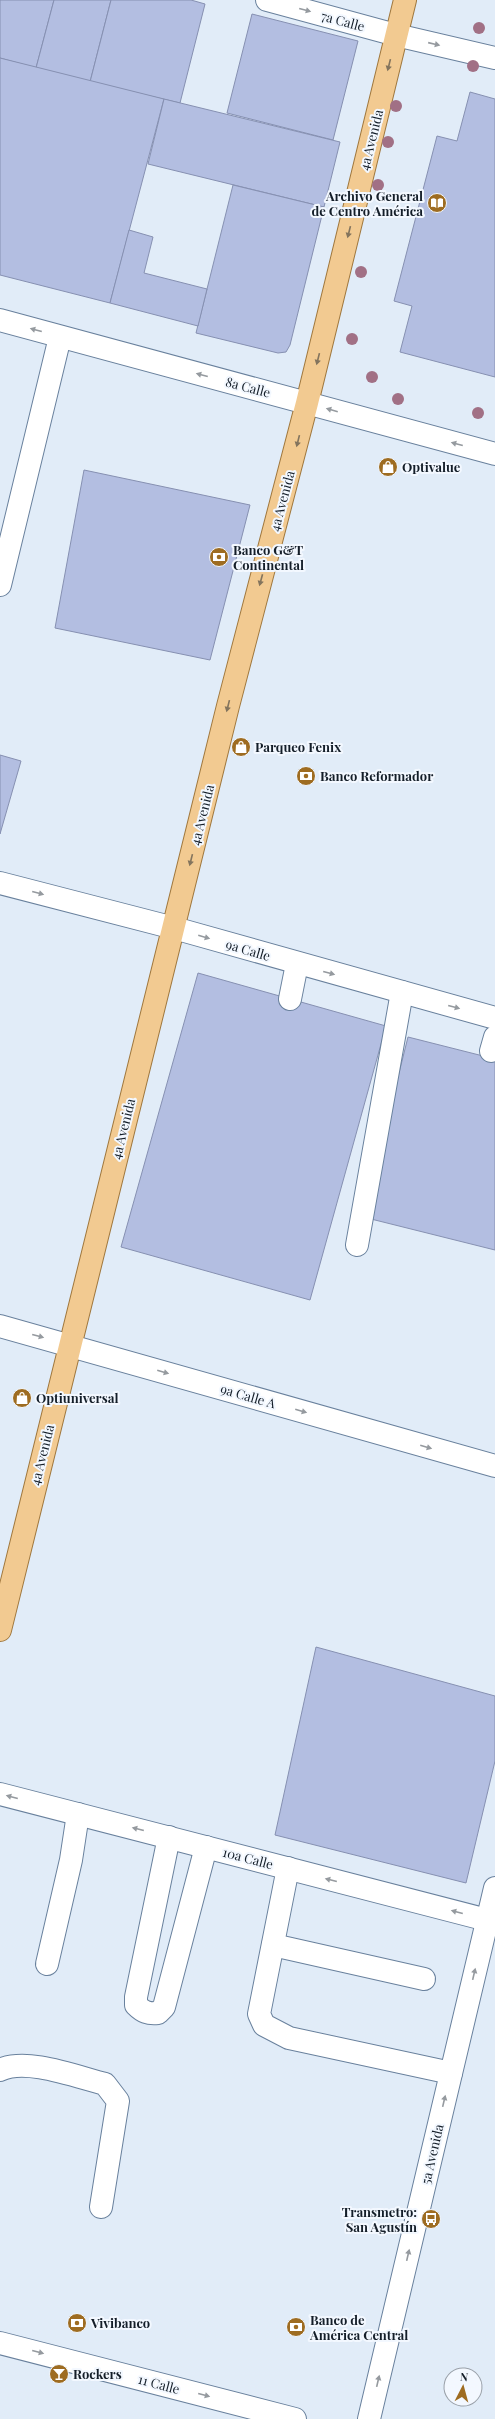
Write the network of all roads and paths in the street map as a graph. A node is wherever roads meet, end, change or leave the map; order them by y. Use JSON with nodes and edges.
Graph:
{"nodes":[{"id":1,"x":267,"y":0,"type":"edge"},
{"id":2,"x":405,"y":0,"type":"edge"},
{"id":3,"x":396,"y":35,"type":"junction"},
{"id":4,"x":495,"y":58,"type":"edge"},
{"id":5,"x":0,"y":320,"type":"edge"},
{"id":6,"x":60,"y":337,"type":"junction"},
{"id":7,"x":307,"y":403,"type":"junction"},
{"id":8,"x":495,"y":454,"type":"edge"},
{"id":9,"x":0,"y":585,"type":"edge"},
{"id":10,"x":0,"y":883,"type":"edge"},
{"id":11,"x":174,"y":928,"type":"junction"},
{"id":12,"x":297,"y":964,"type":"junction"},
{"id":13,"x":402,"y":992,"type":"junction"},
{"id":14,"x":290,"y":999,"type":"dead end"},
{"id":15,"x":495,"y":1018,"type":"edge"},
{"id":16,"x":357,"y":1246,"type":"dead end"},
{"id":17,"x":0,"y":1326,"type":"edge"},
{"id":18,"x":69,"y":1345,"type":"junction"},
{"id":19,"x":495,"y":1466,"type":"edge"},
{"id":20,"x":0,"y":1630,"type":"edge"},
{"id":21,"x":0,"y":1794,"type":"edge"},
{"id":22,"x":78,"y":1814,"type":"junction"},
{"id":23,"x":169,"y":1837,"type":"junction"},
{"id":24,"x":206,"y":1847,"type":"junction"},
{"id":25,"x":288,"y":1868,"type":"junction"},
{"id":26,"x":495,"y":1888,"type":"edge"},
{"id":27,"x":491,"y":1921,"type":"edge"},
{"id":28,"x":273,"y":1945,"type":"junction"},
{"id":29,"x":47,"y":1964,"type":"dead end"},
{"id":30,"x":424,"y":1980,"type":"dead end"},
{"id":31,"x":0,"y":2070,"type":"edge"},
{"id":32,"x":451,"y":2073,"type":"junction"},
{"id":33,"x":101,"y":2207,"type":"dead end"},
{"id":34,"x":0,"y":2343,"type":"edge"},
{"id":35,"x":295,"y":2419,"type":"edge"},
{"id":36,"x":369,"y":2419,"type":"edge"}],
"edges":[{"from":1,"to":3,"type":"street","name":"7a Calle","one_way":true},
{"from":2,"to":3,"type":"main road","name":"4a Avenida"},
{"from":3,"to":4,"type":"street","name":"7a Calle","one_way":true},
{"from":3,"to":7,"type":"main road","name":"4a Avenida","one_way":true},
{"from":6,"to":5,"type":"street","name":"8a Calle","one_way":true},
{"from":7,"to":6,"type":"street","name":"8a Calle","one_way":true},
{"from":6,"to":9,"type":"street"},
{"from":8,"to":7,"type":"street","name":"8a Calle","one_way":true},
{"from":7,"to":11,"type":"main road","name":"4a Avenida","one_way":true},
{"from":10,"to":11,"type":"street","name":"9a Calle","one_way":true},
{"from":11,"to":12,"type":"street","name":"9a Calle","one_way":true},
{"from":11,"to":18,"type":"main road","name":"4a Avenida"},
{"from":12,"to":13,"type":"street","name":"9a Calle","one_way":true},
{"from":12,"to":14,"type":"street"},
{"from":13,"to":15,"type":"street","name":"9a Calle","one_way":true},
{"from":13,"to":16,"type":"street"},
{"from":17,"to":18,"type":"street","name":"9a Calle A","one_way":true},
{"from":18,"to":19,"type":"street","name":"9a Calle A","one_way":true},
{"from":18,"to":20,"type":"main road","name":"4a Avenida"},
{"from":22,"to":21,"type":"street","name":"10a Calle","one_way":true},
{"from":23,"to":22,"type":"street","name":"10a Calle","one_way":true},
{"from":22,"to":29,"type":"street"},
{"from":23,"to":24,"type":"street","name":"10a Calle"},
{"from":23,"to":24,"type":"street"},
{"from":24,"to":25,"type":"street","name":"10a Calle"},
{"from":27,"to":25,"type":"street","name":"10a Calle","one_way":true},
{"from":25,"to":28,"type":"street"},
{"from":26,"to":27,"type":"street","name":"5a Avenida"},
{"from":32,"to":27,"type":"street","name":"5a Avenida","one_way":true},
{"from":28,"to":30,"type":"street"},
{"from":28,"to":32,"type":"street"},
{"from":31,"to":33,"type":"street"},
{"from":36,"to":32,"type":"street","name":"5a Avenida","one_way":true},
{"from":34,"to":35,"type":"street","name":"11 Calle","one_way":true}]}
